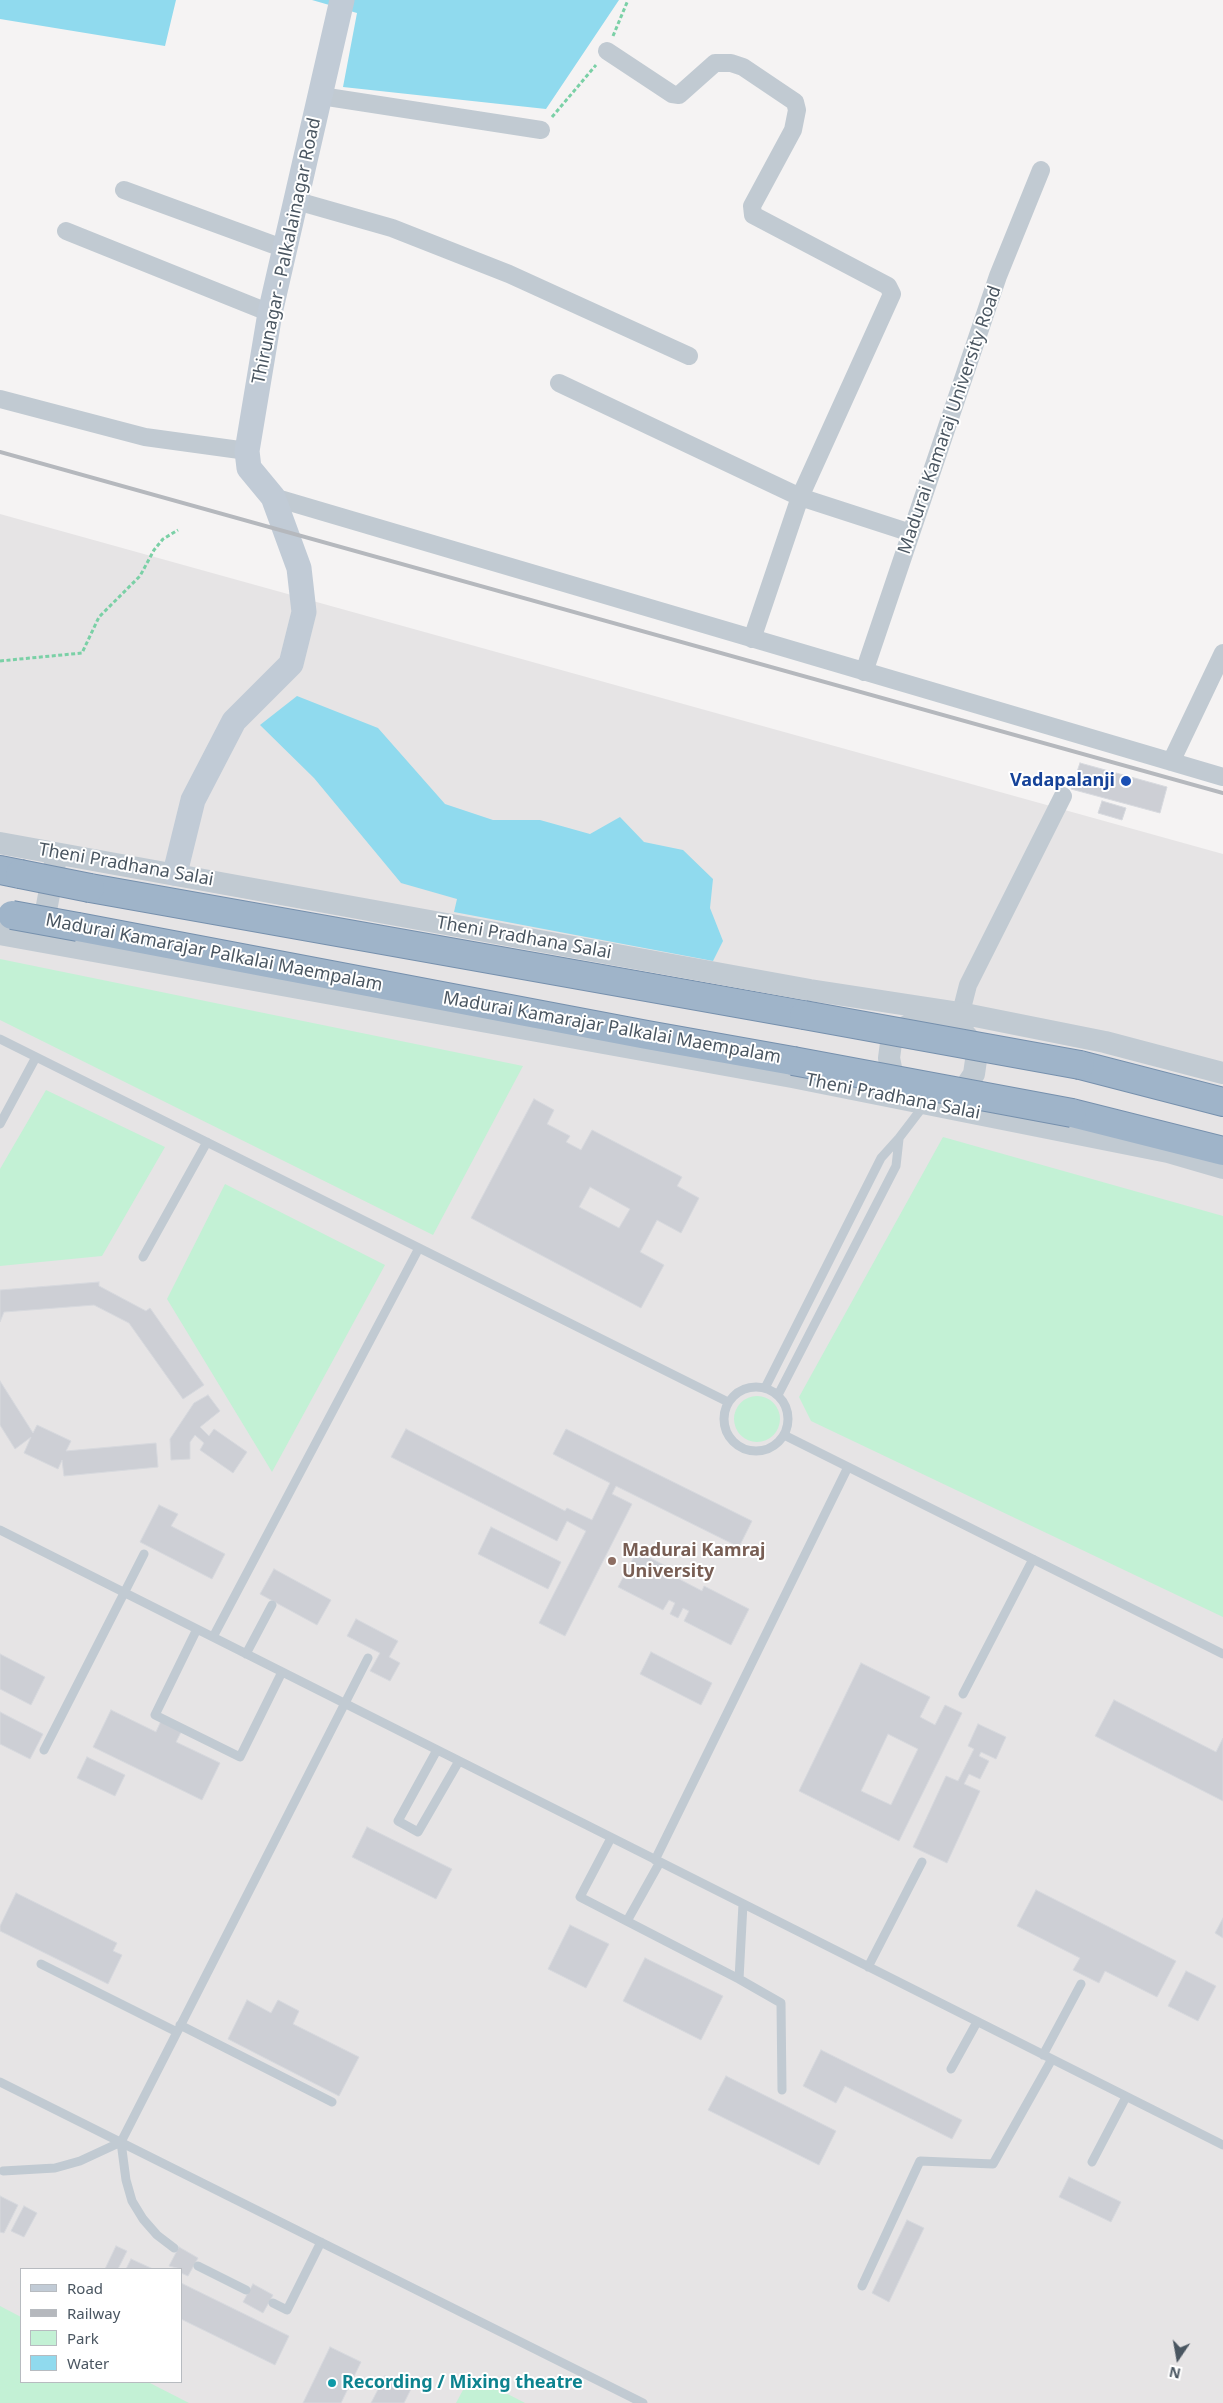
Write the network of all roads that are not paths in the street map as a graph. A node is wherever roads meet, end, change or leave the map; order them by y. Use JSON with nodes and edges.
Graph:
{"nodes":[{"id":1,"x":341,"y":9,"type":"edge"},
{"id":2,"x":607,"y":51,"type":"road end"},
{"id":3,"x":321,"y":96,"type":"junction"},
{"id":4,"x":541,"y":130,"type":"road end"},
{"id":5,"x":1041,"y":170,"type":"dead end"},
{"id":6,"x":124,"y":190,"type":"dead end"},
{"id":7,"x":297,"y":201,"type":"junction"},
{"id":8,"x":66,"y":231,"type":"dead end"},
{"id":9,"x":285,"y":249,"type":"junction"},
{"id":10,"x":270,"y":313,"type":"junction"},
{"id":11,"x":689,"y":356,"type":"dead end"},
{"id":12,"x":559,"y":383,"type":"dead end"},
{"id":13,"x":0,"y":399,"type":"edge"},
{"id":14,"x":247,"y":451,"type":"junction"},
{"id":15,"x":273,"y":497,"type":"junction"},
{"id":16,"x":800,"y":497,"type":"junction"},
{"id":17,"x":911,"y":534,"type":"junction"},
{"id":18,"x":752,"y":639,"type":"junction"},
{"id":19,"x":1223,"y":653,"type":"edge"},
{"id":20,"x":864,"y":672,"type":"junction"},
{"id":21,"x":1171,"y":762,"type":"junction"},
{"id":22,"x":1223,"y":777,"type":"edge"},
{"id":23,"x":1063,"y":796,"type":"dead end"},
{"id":24,"x":0,"y":842,"type":"edge"},
{"id":25,"x":57,"y":852,"type":"junction"},
{"id":26,"x":10,"y":872,"type":"edge"},
{"id":27,"x":175,"y":873,"type":"junction"},
{"id":28,"x":4,"y":920,"type":"edge"},
{"id":29,"x":40,"y":941,"type":"junction"},
{"id":30,"x":889,"y":1002,"type":"junction"},
{"id":31,"x":915,"y":1022,"type":"junction"},
{"id":32,"x":960,"y":1025,"type":"junction"},
{"id":33,"x":0,"y":1039,"type":"edge"},
{"id":34,"x":36,"y":1057,"type":"junction"},
{"id":35,"x":1223,"y":1073,"type":"edge"},
{"id":36,"x":905,"y":1084,"type":"junction"},
{"id":37,"x":950,"y":1092,"type":"junction"},
{"id":38,"x":876,"y":1094,"type":"junction"},
{"id":39,"x":925,"y":1097,"type":"junction"},
{"id":40,"x":1223,"y":1102,"type":"edge"},
{"id":41,"x":978,"y":1114,"type":"junction"},
{"id":42,"x":0,"y":1124,"type":"edge"},
{"id":43,"x":899,"y":1138,"type":"junction"},
{"id":44,"x":207,"y":1142,"type":"junction"},
{"id":45,"x":1223,"y":1151,"type":"edge"},
{"id":46,"x":1223,"y":1168,"type":"edge"},
{"id":47,"x":419,"y":1248,"type":"junction"},
{"id":48,"x":143,"y":1257,"type":"dead end"},
{"id":49,"x":765,"y":1388,"type":"junction"},
{"id":50,"x":778,"y":1396,"type":"junction"},
{"id":51,"x":728,"y":1402,"type":"junction"},
{"id":52,"x":784,"y":1435,"type":"junction"},
{"id":53,"x":848,"y":1467,"type":"junction"},
{"id":54,"x":0,"y":1531,"type":"edge"},
{"id":55,"x":144,"y":1554,"type":"dead end"},
{"id":56,"x":1032,"y":1559,"type":"junction"},
{"id":57,"x":124,"y":1593,"type":"junction"},
{"id":58,"x":272,"y":1604,"type":"dead end"},
{"id":59,"x":197,"y":1629,"type":"junction"},
{"id":60,"x":213,"y":1637,"type":"junction"},
{"id":61,"x":246,"y":1654,"type":"junction"},
{"id":62,"x":1223,"y":1654,"type":"edge"},
{"id":63,"x":368,"y":1658,"type":"dead end"},
{"id":64,"x":282,"y":1672,"type":"junction"},
{"id":65,"x":963,"y":1694,"type":"dead end"},
{"id":66,"x":345,"y":1704,"type":"junction"},
{"id":67,"x":44,"y":1750,"type":"dead end"},
{"id":68,"x":438,"y":1750,"type":"junction"},
{"id":69,"x":459,"y":1761,"type":"junction"},
{"id":70,"x":611,"y":1838,"type":"junction"},
{"id":71,"x":657,"y":1861,"type":"junction"},
{"id":72,"x":922,"y":1862,"type":"dead end"},
{"id":73,"x":743,"y":1904,"type":"junction"},
{"id":74,"x":628,"y":1921,"type":"junction"},
{"id":75,"x":41,"y":1964,"type":"dead end"},
{"id":76,"x":868,"y":1967,"type":"junction"},
{"id":77,"x":739,"y":1979,"type":"junction"},
{"id":78,"x":1081,"y":1984,"type":"dead end"},
{"id":79,"x":977,"y":2022,"type":"junction"},
{"id":80,"x":179,"y":2029,"type":"junction"},
{"id":81,"x":1048,"y":2057,"type":"junction"},
{"id":82,"x":951,"y":2069,"type":"dead end"},
{"id":83,"x":0,"y":2082,"type":"edge"},
{"id":84,"x":782,"y":2090,"type":"dead end"},
{"id":85,"x":1126,"y":2097,"type":"junction"},
{"id":86,"x":332,"y":2102,"type":"dead end"},
{"id":87,"x":121,"y":2142,"type":"junction"},
{"id":88,"x":1223,"y":2145,"type":"edge"},
{"id":89,"x":1092,"y":2162,"type":"dead end"},
{"id":90,"x":3,"y":2171,"type":"dead end"},
{"id":91,"x":321,"y":2242,"type":"junction"},
{"id":92,"x":174,"y":2248,"type":"dead end"},
{"id":93,"x":198,"y":2266,"type":"dead end"},
{"id":94,"x":862,"y":2286,"type":"dead end"},
{"id":95,"x":246,"y":2290,"type":"dead end"},
{"id":96,"x":273,"y":2303,"type":"dead end"},
{"id":97,"x":644,"y":2403,"type":"edge"}],
"edges":[{"from":1,"to":3,"type":"main road","name":"Thirunagar - Palkalainagar Road"},
{"from":2,"to":16,"type":"street"},
{"from":3,"to":4,"type":"street"},
{"from":3,"to":7,"type":"main road","name":"Thirunagar - Palkalainagar Road"},
{"from":5,"to":17,"type":"street","name":"Madurai Kamaraj University Road"},
{"from":6,"to":9,"type":"street"},
{"from":7,"to":9,"type":"main road","name":"Thirunagar - Palkalainagar Road"},
{"from":7,"to":11,"type":"street"},
{"from":8,"to":10,"type":"street"},
{"from":9,"to":10,"type":"main road","name":"Thirunagar - Palkalainagar Road"},
{"from":10,"to":14,"type":"main road","name":"Thirunagar - Palkalainagar Road"},
{"from":12,"to":16,"type":"street"},
{"from":13,"to":14,"type":"street"},
{"from":14,"to":15,"type":"main road","name":"Thirunagar - Palkalainagar Road"},
{"from":15,"to":18,"type":"street"},
{"from":15,"to":27,"type":"main road","name":"Thirunagar - Palkalainagar Road"},
{"from":16,"to":17,"type":"street"},
{"from":16,"to":18,"type":"street"},
{"from":17,"to":20,"type":"street","name":"Madurai Kamaraj University Road"},
{"from":18,"to":20,"type":"street"},
{"from":19,"to":21,"type":"street"},
{"from":20,"to":21,"type":"street"},
{"from":21,"to":22,"type":"street"},
{"from":23,"to":32,"type":"street"},
{"from":24,"to":25,"type":"street","name":"Theni Pradhana Salai"},
{"from":25,"to":27,"type":"street","name":"Theni Pradhana Salai"},
{"from":25,"to":29,"type":"street"},
{"from":26,"to":40,"type":"highway","bridge":true},
{"from":27,"to":30,"type":"street","name":"Theni Pradhana Salai"},
{"from":28,"to":29,"type":"street","name":"Theni Pradhana Salai"},
{"from":28,"to":45,"type":"highway","name":"Madurai Kamarajar Palkalai Maempalam","bridge":true},
{"from":29,"to":38,"type":"street","name":"Theni Pradhana Salai"},
{"from":30,"to":31,"type":"street"},
{"from":30,"to":32,"type":"street","name":"Theni Pradhana Salai"},
{"from":31,"to":32,"type":"street"},
{"from":31,"to":36,"type":"street"},
{"from":32,"to":35,"type":"street","name":"Theni Pradhana Salai"},
{"from":32,"to":37,"type":"street"},
{"from":33,"to":34,"type":"lane"},
{"from":34,"to":42,"type":"lane"},
{"from":34,"to":44,"type":"lane"},
{"from":36,"to":38,"type":"street"},
{"from":36,"to":39,"type":"street"},
{"from":37,"to":39,"type":"street"},
{"from":37,"to":41,"type":"street"},
{"from":38,"to":39,"type":"street","name":"Theni Pradhana Salai"},
{"from":39,"to":41,"type":"street","name":"Theni Pradhana Salai"},
{"from":39,"to":43,"type":"lane"},
{"from":41,"to":46,"type":"street","name":"Theni Pradhana Salai"},
{"from":43,"to":49,"type":"lane"},
{"from":43,"to":50,"type":"lane"},
{"from":44,"to":47,"type":"lane"},
{"from":44,"to":48,"type":"lane"},
{"from":47,"to":51,"type":"lane"},
{"from":47,"to":60,"type":"lane"},
{"from":49,"to":50,"type":"lane"},
{"from":49,"to":51,"type":"lane"},
{"from":50,"to":52,"type":"lane"},
{"from":51,"to":52,"type":"lane"},
{"from":52,"to":53,"type":"lane"},
{"from":53,"to":56,"type":"lane"},
{"from":53,"to":71,"type":"lane"},
{"from":54,"to":57,"type":"lane"},
{"from":55,"to":57,"type":"lane"},
{"from":56,"to":62,"type":"lane"},
{"from":56,"to":65,"type":"lane"},
{"from":57,"to":59,"type":"lane"},
{"from":57,"to":67,"type":"lane"},
{"from":58,"to":61,"type":"lane"},
{"from":59,"to":60,"type":"lane"},
{"from":59,"to":64,"type":"lane"},
{"from":60,"to":61,"type":"lane"},
{"from":61,"to":64,"type":"lane"},
{"from":63,"to":66,"type":"lane"},
{"from":64,"to":66,"type":"lane"},
{"from":66,"to":68,"type":"lane"},
{"from":66,"to":80,"type":"lane"},
{"from":68,"to":69,"type":"lane"},
{"from":68,"to":69,"type":"lane"},
{"from":69,"to":70,"type":"lane"},
{"from":70,"to":71,"type":"lane"},
{"from":70,"to":74,"type":"lane"},
{"from":71,"to":73,"type":"lane"},
{"from":71,"to":74,"type":"lane"},
{"from":72,"to":76,"type":"lane"},
{"from":73,"to":76,"type":"lane"},
{"from":73,"to":77,"type":"lane"},
{"from":74,"to":77,"type":"lane"},
{"from":75,"to":80,"type":"lane"},
{"from":76,"to":79,"type":"lane"},
{"from":77,"to":84,"type":"lane"},
{"from":78,"to":81,"type":"lane"},
{"from":79,"to":81,"type":"lane"},
{"from":79,"to":82,"type":"lane"},
{"from":80,"to":86,"type":"lane"},
{"from":80,"to":87,"type":"lane"},
{"from":81,"to":85,"type":"lane"},
{"from":81,"to":94,"type":"lane"},
{"from":83,"to":87,"type":"lane"},
{"from":85,"to":88,"type":"lane"},
{"from":85,"to":89,"type":"lane"},
{"from":87,"to":90,"type":"lane"},
{"from":87,"to":91,"type":"lane"},
{"from":87,"to":92,"type":"lane"},
{"from":91,"to":96,"type":"lane"},
{"from":91,"to":97,"type":"lane"},
{"from":93,"to":95,"type":"lane"}]}
